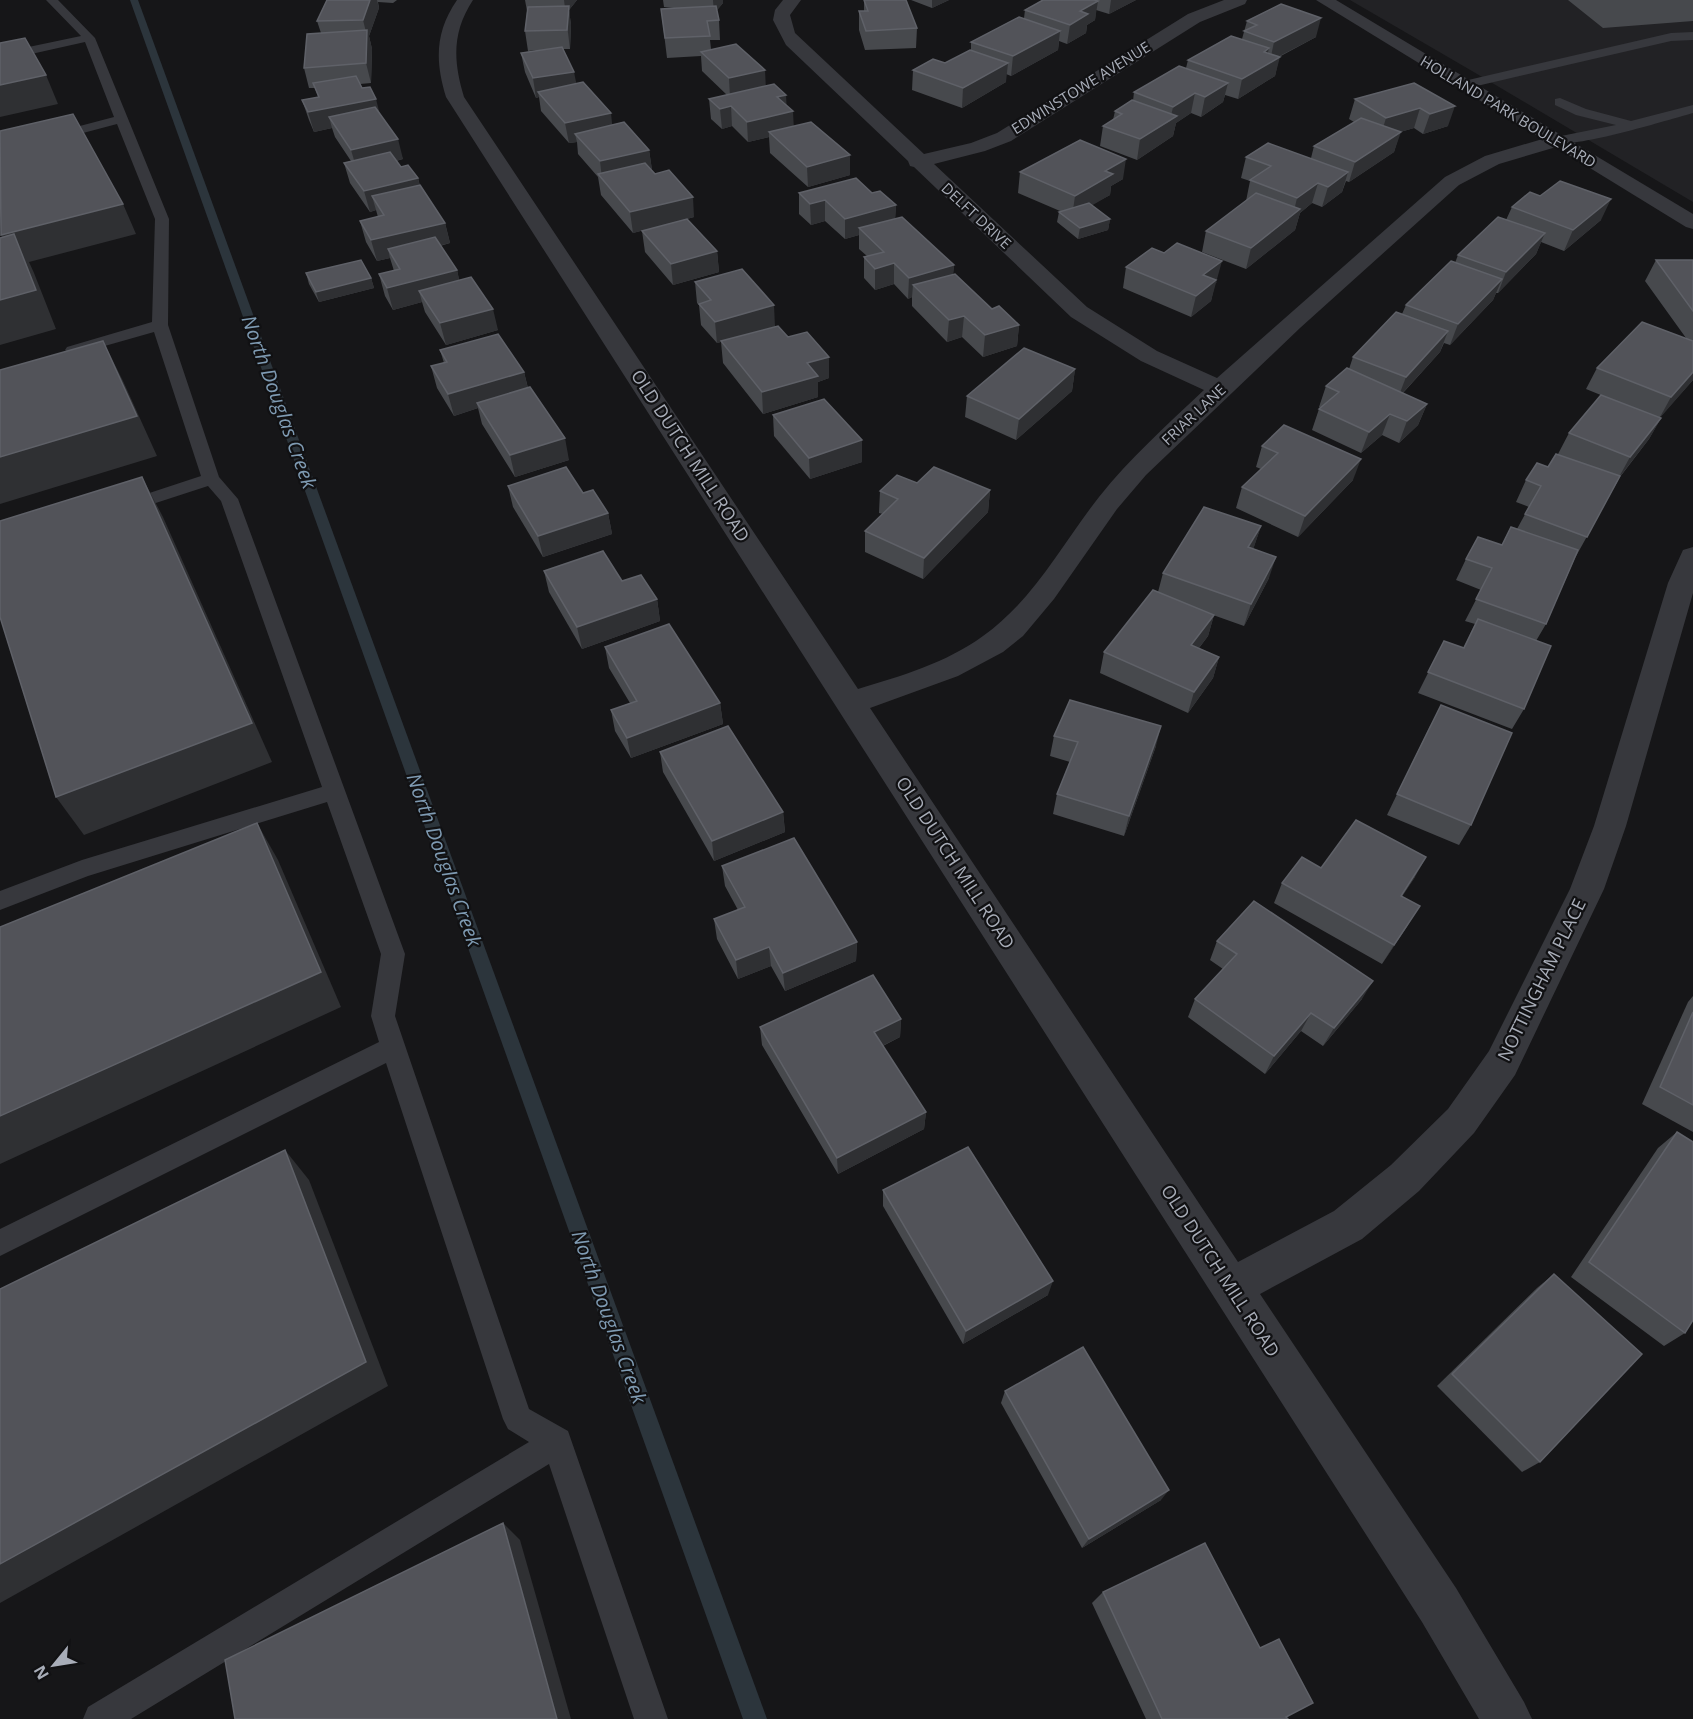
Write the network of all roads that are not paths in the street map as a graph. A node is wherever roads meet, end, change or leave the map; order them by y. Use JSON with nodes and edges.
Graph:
{"nodes":[{"id":1,"x":52,"y":0,"type":"edge"},
{"id":2,"x":465,"y":0,"type":"edge"},
{"id":3,"x":793,"y":0,"type":"edge"},
{"id":4,"x":1239,"y":0,"type":"edge"},
{"id":5,"x":1324,"y":0,"type":"edge"},
{"id":6,"x":1693,"y":36,"type":"edge"},
{"id":7,"x":90,"y":38,"type":"junction"},
{"id":8,"x":0,"y":57,"type":"edge"},
{"id":9,"x":1464,"y":85,"type":"junction"},
{"id":10,"x":1560,"y":102,"type":"dead end"},
{"id":11,"x":1693,"y":109,"type":"edge"},
{"id":12,"x":122,"y":119,"type":"junction"},
{"id":13,"x":1632,"y":125,"type":"junction"},
{"id":14,"x":1556,"y":141,"type":"junction"},
{"id":15,"x":0,"y":151,"type":"edge"},
{"id":16,"x":917,"y":162,"type":"junction"},
{"id":17,"x":1693,"y":223,"type":"edge"},
{"id":18,"x":160,"y":324,"type":"junction"},
{"id":19,"x":57,"y":354,"type":"edge"},
{"id":20,"x":1221,"y":389,"type":"junction"},
{"id":21,"x":211,"y":479,"type":"junction"},
{"id":22,"x":100,"y":516,"type":"edge"},
{"id":23,"x":1693,"y":556,"type":"edge"},
{"id":24,"x":851,"y":704,"type":"junction"},
{"id":25,"x":334,"y":792,"type":"junction"},
{"id":26,"x":0,"y":901,"type":"edge"},
{"id":27,"x":394,"y":1047,"type":"junction"},
{"id":28,"x":0,"y":1243,"type":"edge"},
{"id":29,"x":1230,"y":1288,"type":"junction"},
{"id":30,"x":557,"y":1442,"type":"junction"},
{"id":31,"x":100,"y":1719,"type":"edge"},
{"id":32,"x":651,"y":1719,"type":"edge"},
{"id":33,"x":1507,"y":1719,"type":"edge"}],
"edges":[{"from":1,"to":7,"type":"lane"},
{"from":2,"to":24,"type":"street","name":"OLD DUTCH MILL ROAD"},
{"from":3,"to":16,"type":"street","name":"DELFT DRIVE"},
{"from":4,"to":16,"type":"street","name":"EDWINSTOWE AVENUE"},
{"from":5,"to":9,"type":"street","name":"HOLLAND PARK BOULEVARD"},
{"from":6,"to":9,"type":"lane"},
{"from":7,"to":8,"type":"lane"},
{"from":7,"to":12,"type":"lane"},
{"from":9,"to":14,"type":"street","name":"HOLLAND PARK BOULEVARD"},
{"from":10,"to":13,"type":"lane"},
{"from":11,"to":13,"type":"lane"},
{"from":12,"to":15,"type":"lane"},
{"from":12,"to":18,"type":"lane"},
{"from":13,"to":14,"type":"lane"},
{"from":14,"to":17,"type":"street","name":"HOLLAND PARK BOULEVARD"},
{"from":14,"to":20,"type":"street","name":"FRIAR LANE"},
{"from":16,"to":20,"type":"street","name":"DELFT DRIVE"},
{"from":18,"to":19,"type":"lane"},
{"from":18,"to":21,"type":"lane"},
{"from":20,"to":24,"type":"street","name":"FRIAR LANE"},
{"from":21,"to":22,"type":"lane"},
{"from":21,"to":25,"type":"lane"},
{"from":23,"to":29,"type":"street","name":"NOTTINGHAM PLACE"},
{"from":24,"to":29,"type":"street","name":"OLD DUTCH MILL ROAD"},
{"from":25,"to":26,"type":"lane"},
{"from":25,"to":27,"type":"lane"},
{"from":27,"to":28,"type":"lane"},
{"from":27,"to":30,"type":"lane"},
{"from":29,"to":33,"type":"street","name":"OLD DUTCH MILL ROAD"},
{"from":30,"to":31,"type":"lane"},
{"from":30,"to":32,"type":"lane"}]}
